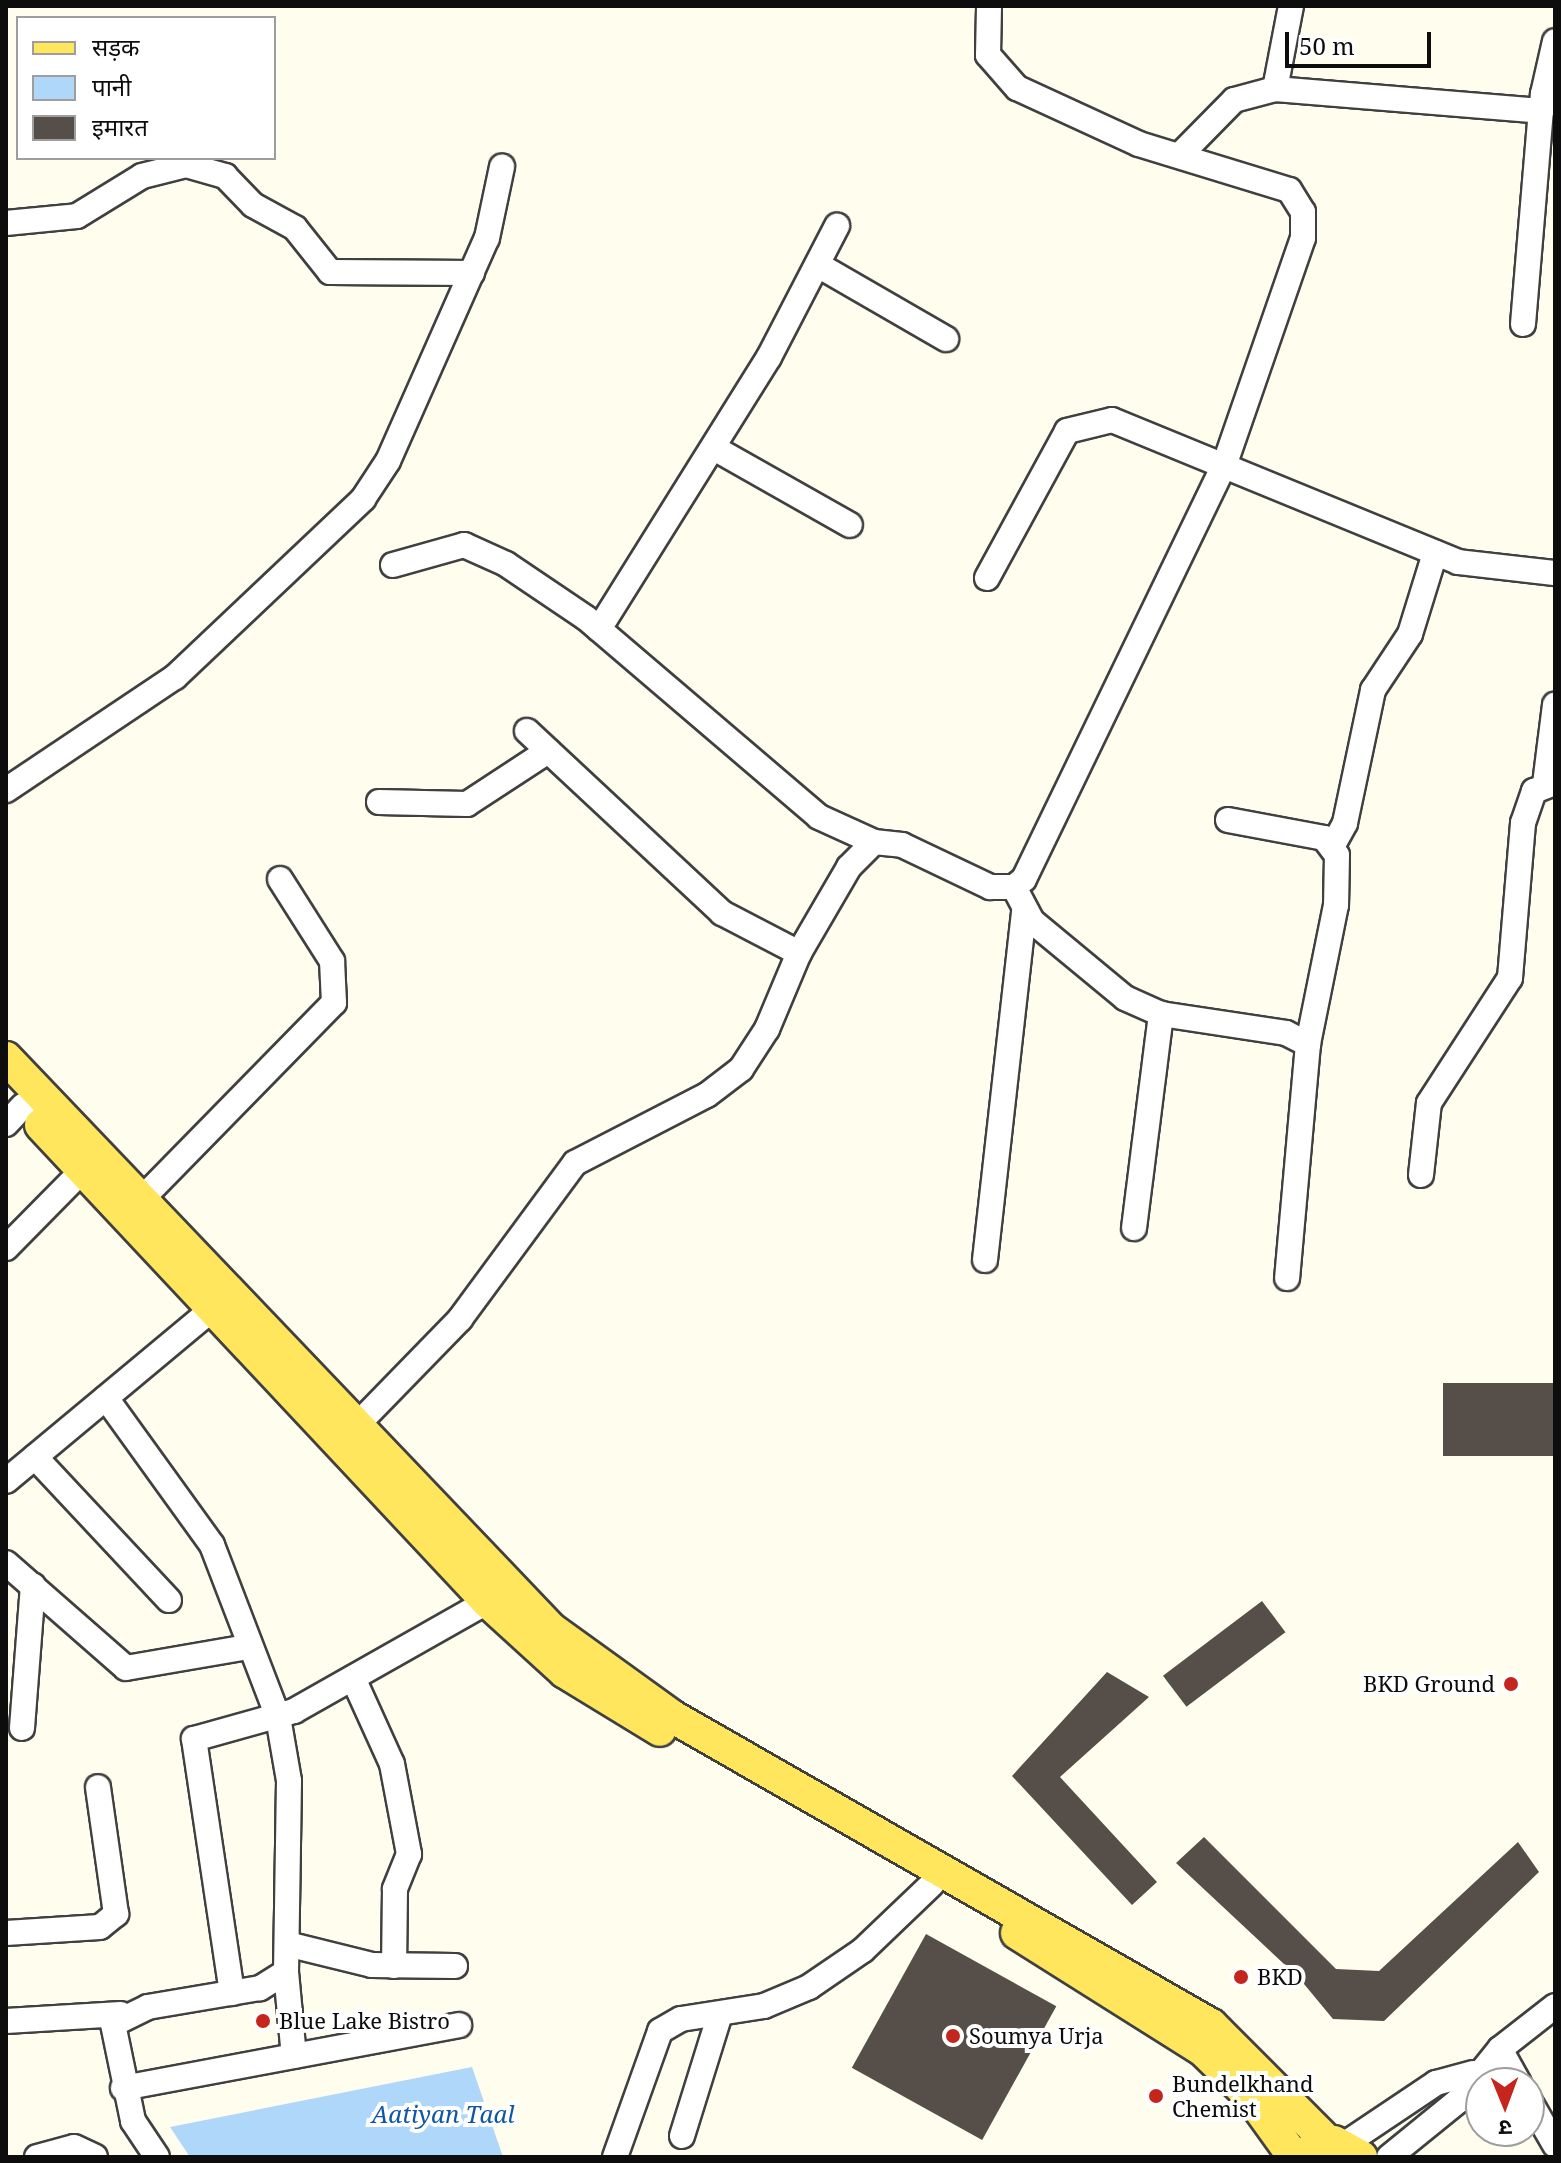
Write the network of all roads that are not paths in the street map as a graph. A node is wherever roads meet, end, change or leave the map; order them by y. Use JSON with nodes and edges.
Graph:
{"nodes":[{"id":1,"x":989,"y":6,"type":"edge"},
{"id":2,"x":1291,"y":6,"type":"edge"},
{"id":3,"x":1555,"y":41,"type":"edge"},
{"id":4,"x":1275,"y":89,"type":"junction"},
{"id":5,"x":1546,"y":100,"type":"edge"},
{"id":6,"x":1180,"y":155,"type":"junction"},
{"id":7,"x":502,"y":167,"type":"dead end"},
{"id":8,"x":6,"y":223,"type":"edge"},
{"id":9,"x":837,"y":226,"type":"dead end"},
{"id":10,"x":818,"y":265,"type":"junction"},
{"id":11,"x":472,"y":273,"type":"junction"},
{"id":12,"x":1523,"y":324,"type":"dead end"},
{"id":13,"x":946,"y":339,"type":"dead end"},
{"id":14,"x":714,"y":448,"type":"junction"},
{"id":15,"x":1224,"y":466,"type":"junction"},
{"id":16,"x":850,"y":525,"type":"dead end"},
{"id":17,"x":1435,"y":553,"type":"junction"},
{"id":18,"x":393,"y":565,"type":"dead end"},
{"id":19,"x":1555,"y":573,"type":"edge"},
{"id":20,"x":987,"y":578,"type":"dead end"},
{"id":21,"x":599,"y":629,"type":"junction"},
{"id":22,"x":1555,"y":705,"type":"edge"},
{"id":23,"x":527,"y":731,"type":"dead end"},
{"id":24,"x":548,"y":751,"type":"junction"},
{"id":25,"x":1550,"y":784,"type":"edge"},
{"id":26,"x":6,"y":790,"type":"edge"},
{"id":27,"x":379,"y":802,"type":"dead end"},
{"id":28,"x":1228,"y":820,"type":"dead end"},
{"id":29,"x":874,"y":842,"type":"junction"},
{"id":30,"x":1333,"y":845,"type":"junction"},
{"id":31,"x":280,"y":879,"type":"dead end"},
{"id":32,"x":1014,"y":887,"type":"junction"},
{"id":33,"x":1024,"y":910,"type":"junction"},
{"id":34,"x":799,"y":953,"type":"junction"},
{"id":35,"x":1161,"y":1014,"type":"junction"},
{"id":36,"x":1308,"y":1044,"type":"junction"},
{"id":37,"x":6,"y":1058,"type":"edge"},
{"id":38,"x":12,"y":1106,"type":"edge"},
{"id":39,"x":83,"y":1170,"type":"junction"},
{"id":40,"x":1421,"y":1175,"type":"dead end"},
{"id":41,"x":134,"y":1206,"type":"junction"},
{"id":42,"x":1134,"y":1228,"type":"dead end"},
{"id":43,"x":6,"y":1248,"type":"edge"},
{"id":44,"x":985,"y":1260,"type":"dead end"},
{"id":45,"x":1287,"y":1278,"type":"dead end"},
{"id":46,"x":215,"y":1307,"type":"junction"},
{"id":47,"x":106,"y":1398,"type":"junction"},
{"id":48,"x":357,"y":1425,"type":"junction"},
{"id":49,"x":35,"y":1457,"type":"junction"},
{"id":50,"x":6,"y":1481,"type":"edge"},
{"id":51,"x":6,"y":1563,"type":"edge"},
{"id":52,"x":33,"y":1585,"type":"junction"},
{"id":53,"x":498,"y":1596,"type":"junction"},
{"id":54,"x":169,"y":1600,"type":"dead end"},
{"id":55,"x":248,"y":1647,"type":"junction"},
{"id":56,"x":353,"y":1678,"type":"junction"},
{"id":57,"x":278,"y":1717,"type":"junction"},
{"id":58,"x":22,"y":1728,"type":"dead end"},
{"id":59,"x":98,"y":1787,"type":"dead end"},
{"id":60,"x":932,"y":1884,"type":"junction"},
{"id":61,"x":6,"y":1933,"type":"edge"},
{"id":62,"x":291,"y":1945,"type":"junction"},
{"id":63,"x":394,"y":1966,"type":"junction"},
{"id":64,"x":455,"y":1966,"type":"dead end"},
{"id":65,"x":286,"y":1972,"type":"junction"},
{"id":66,"x":232,"y":1993,"type":"junction"},
{"id":67,"x":1555,"y":2006,"type":"edge"},
{"id":68,"x":121,"y":2014,"type":"junction"},
{"id":69,"x":720,"y":2014,"type":"junction"},
{"id":70,"x":6,"y":2021,"type":"edge"},
{"id":71,"x":459,"y":2025,"type":"dead end"},
{"id":72,"x":1500,"y":2049,"type":"junction"},
{"id":73,"x":294,"y":2056,"type":"junction"},
{"id":74,"x":1480,"y":2067,"type":"edge"},
{"id":75,"x":1510,"y":2067,"type":"edge"},
{"id":76,"x":1465,"y":2075,"type":"edge"},
{"id":77,"x":123,"y":2088,"type":"junction"},
{"id":78,"x":1465,"y":2089,"type":"edge"},
{"id":79,"x":682,"y":2136,"type":"dead end"},
{"id":80,"x":1335,"y":2150,"type":"edge"},
{"id":81,"x":37,"y":2157,"type":"edge"},
{"id":82,"x":95,"y":2157,"type":"edge"},
{"id":83,"x":157,"y":2157,"type":"edge"},
{"id":84,"x":615,"y":2157,"type":"edge"},
{"id":85,"x":1294,"y":2157,"type":"edge"},
{"id":86,"x":1389,"y":2157,"type":"edge"}],
"edges":[{"from":1,"to":6,"type":"street"},
{"from":2,"to":4,"type":"street"},
{"from":3,"to":5,"type":"street"},
{"from":4,"to":5,"type":"street"},
{"from":4,"to":6,"type":"street"},
{"from":5,"to":12,"type":"street"},
{"from":6,"to":15,"type":"street"},
{"from":7,"to":11,"type":"street"},
{"from":8,"to":11,"type":"street"},
{"from":9,"to":10,"type":"street"},
{"from":10,"to":13,"type":"street"},
{"from":10,"to":14,"type":"street"},
{"from":11,"to":26,"type":"street"},
{"from":14,"to":16,"type":"street"},
{"from":14,"to":21,"type":"street"},
{"from":15,"to":17,"type":"street"},
{"from":15,"to":20,"type":"street"},
{"from":15,"to":32,"type":"street"},
{"from":17,"to":19,"type":"street"},
{"from":17,"to":30,"type":"street"},
{"from":18,"to":21,"type":"street"},
{"from":21,"to":29,"type":"street"},
{"from":22,"to":25,"type":"street"},
{"from":23,"to":24,"type":"street"},
{"from":24,"to":27,"type":"street"},
{"from":24,"to":34,"type":"street"},
{"from":25,"to":40,"type":"street"},
{"from":28,"to":30,"type":"street"},
{"from":29,"to":32,"type":"street"},
{"from":29,"to":34,"type":"street"},
{"from":30,"to":36,"type":"street"},
{"from":31,"to":41,"type":"street"},
{"from":32,"to":33,"type":"street"},
{"from":33,"to":35,"type":"street"},
{"from":33,"to":44,"type":"street"},
{"from":34,"to":48,"type":"street"},
{"from":35,"to":36,"type":"street"},
{"from":35,"to":42,"type":"street"},
{"from":36,"to":45,"type":"street"},
{"from":37,"to":41,"type":"main road"},
{"from":38,"to":39,"type":"main road"},
{"from":39,"to":41,"type":"main road"},
{"from":39,"to":43,"type":"street"},
{"from":41,"to":46,"type":"main road"},
{"from":41,"to":48,"type":"main road"},
{"from":46,"to":47,"type":"street"},
{"from":46,"to":53,"type":"main road"},
{"from":47,"to":49,"type":"street"},
{"from":47,"to":55,"type":"street"},
{"from":48,"to":53,"type":"main road"},
{"from":49,"to":50,"type":"street"},
{"from":49,"to":54,"type":"street"},
{"from":51,"to":52,"type":"street"},
{"from":52,"to":55,"type":"street"},
{"from":52,"to":58,"type":"street"},
{"from":53,"to":56,"type":"street"},
{"from":53,"to":60,"type":"main road"},
{"from":53,"to":80,"type":"main road"},
{"from":55,"to":57,"type":"street"},
{"from":56,"to":57,"type":"street"},
{"from":56,"to":63,"type":"street"},
{"from":57,"to":62,"type":"street"},
{"from":57,"to":66,"type":"street"},
{"from":59,"to":61,"type":"street"},
{"from":60,"to":69,"type":"street"},
{"from":60,"to":85,"type":"main road"},
{"from":62,"to":63,"type":"street"},
{"from":62,"to":65,"type":"street"},
{"from":63,"to":64,"type":"street"},
{"from":65,"to":66,"type":"street"},
{"from":65,"to":73,"type":"street"},
{"from":66,"to":68,"type":"street"},
{"from":67,"to":72,"type":"street"},
{"from":68,"to":70,"type":"street"},
{"from":68,"to":77,"type":"street"},
{"from":69,"to":79,"type":"street"},
{"from":69,"to":84,"type":"street"},
{"from":71,"to":73,"type":"street"},
{"from":72,"to":74,"type":"street"},
{"from":72,"to":75,"type":"street"},
{"from":73,"to":77,"type":"street"},
{"from":76,"to":80,"type":"street"},
{"from":77,"to":83,"type":"street"},
{"from":78,"to":86,"type":"street"},
{"from":81,"to":82,"type":"street"}]}
